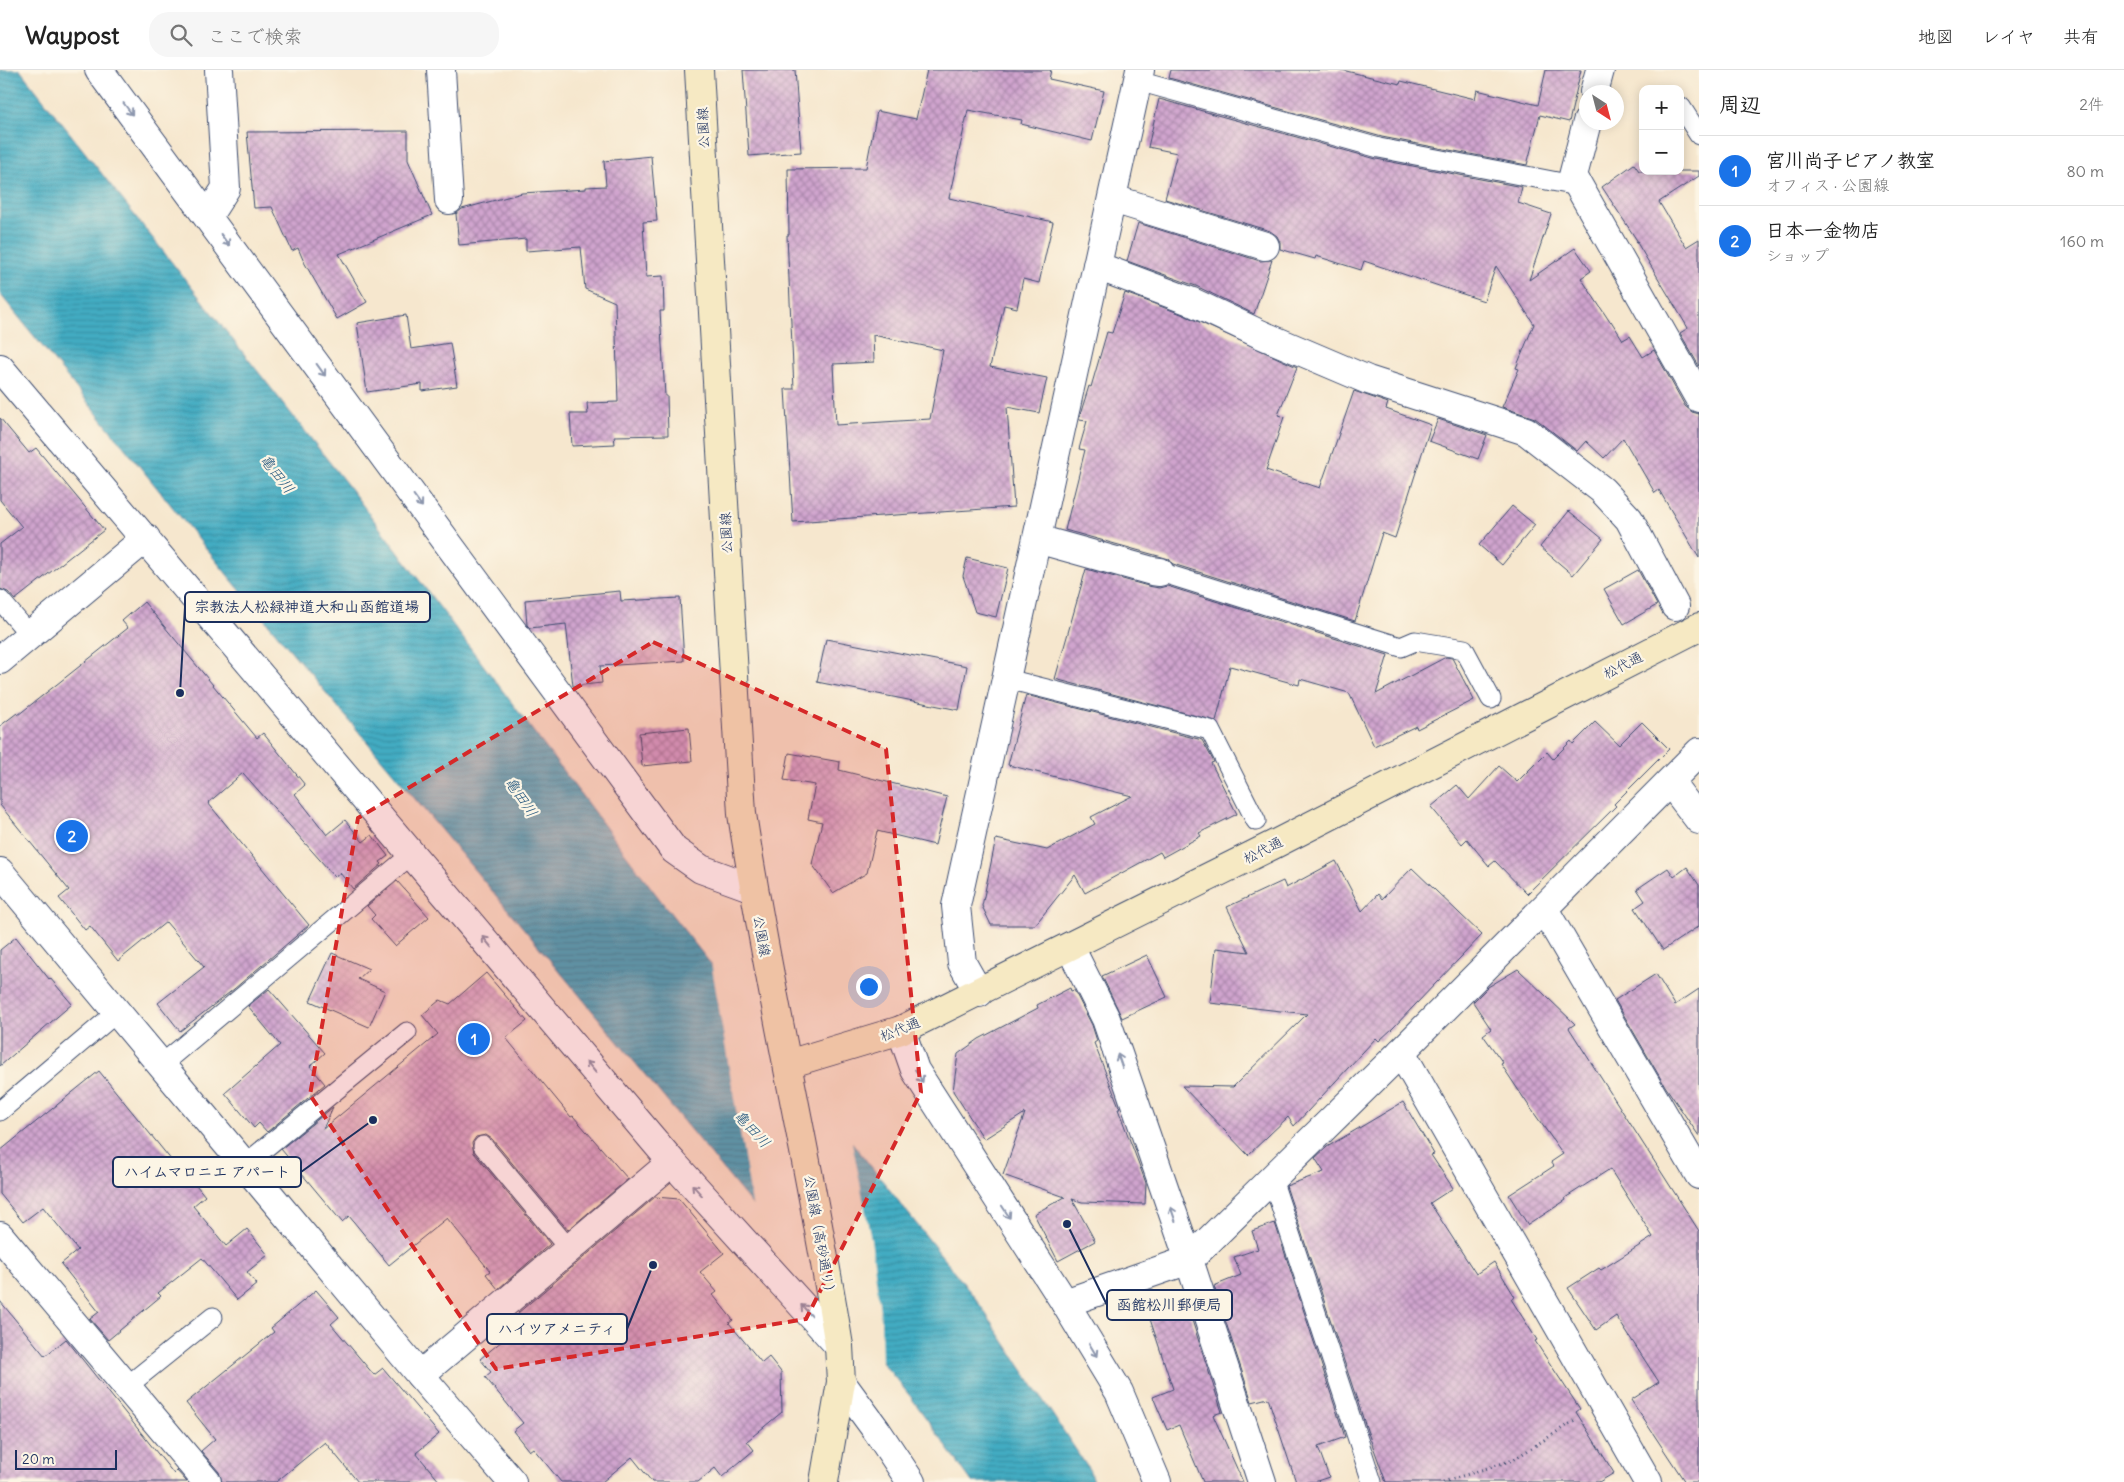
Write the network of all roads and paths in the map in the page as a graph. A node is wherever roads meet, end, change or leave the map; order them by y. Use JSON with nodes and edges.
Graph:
{"nodes":[{"id":1,"x":99,"y":70,"type":"edge"},
{"id":2,"x":220,"y":70,"type":"edge"},
{"id":3,"x":441,"y":70,"type":"edge"},
{"id":4,"x":699,"y":70,"type":"edge"},
{"id":5,"x":1600,"y":70,"type":"edge"},
{"id":6,"x":1139,"y":76,"type":"edge"},
{"id":7,"x":1596,"y":85,"type":"edge"},
{"id":8,"x":1684,"y":111,"type":"edge"},
{"id":9,"x":1585,"y":130,"type":"edge"},
{"id":10,"x":1699,"y":136,"type":"edge"},
{"id":11,"x":1578,"y":186,"type":"junction"},
{"id":12,"x":1113,"y":199,"type":"junction"},
{"id":13,"x":448,"y":200,"type":"dead end"},
{"id":14,"x":208,"y":216,"type":"junction"},
{"id":15,"x":1265,"y":246,"type":"dead end"},
{"id":16,"x":1098,"y":266,"type":"junction"},
{"id":17,"x":0,"y":368,"type":"edge"},
{"id":18,"x":1699,"y":398,"type":"edge"},
{"id":19,"x":146,"y":538,"type":"junction"},
{"id":20,"x":1037,"y":539,"type":"junction"},
{"id":21,"x":1160,"y":572,"type":"joint"},
{"id":22,"x":0,"y":600,"type":"edge"},
{"id":23,"x":1675,"y":606,"type":"dead end"},
{"id":24,"x":1699,"y":626,"type":"edge"},
{"id":25,"x":30,"y":635,"type":"junction"},
{"id":26,"x":0,"y":660,"type":"edge"},
{"id":27,"x":1007,"y":679,"type":"junction"},
{"id":28,"x":1491,"y":699,"type":"dead end"},
{"id":29,"x":1699,"y":752,"type":"edge"},
{"id":30,"x":1670,"y":782,"type":"junction"},
{"id":31,"x":1699,"y":820,"type":"edge"},
{"id":32,"x":1256,"y":821,"type":"dead end"},
{"id":33,"x":412,"y":854,"type":"junction"},
{"id":34,"x":0,"y":872,"type":"edge"},
{"id":35,"x":753,"y":888,"type":"junction"},
{"id":36,"x":1544,"y":909,"type":"junction"},
{"id":37,"x":1070,"y":947,"type":"junction"},
{"id":38,"x":773,"y":993,"type":"joint"},
{"id":39,"x":979,"y":993,"type":"junction"},
{"id":40,"x":117,"y":1012,"type":"junction"},
{"id":41,"x":901,"y":1030,"type":"junction"},
{"id":42,"x":406,"y":1032,"type":"dead end"},
{"id":43,"x":1401,"y":1052,"type":"junction"},
{"id":44,"x":788,"y":1064,"type":"junction"},
{"id":45,"x":162,"y":1065,"type":"junction"},
{"id":46,"x":0,"y":1111,"type":"edge"},
{"id":47,"x":483,"y":1146,"type":"dead end"},
{"id":48,"x":672,"y":1162,"type":"junction"},
{"id":49,"x":243,"y":1166,"type":"junction"},
{"id":50,"x":1699,"y":1175,"type":"edge"},
{"id":51,"x":1272,"y":1179,"type":"junction"},
{"id":52,"x":0,"y":1236,"type":"edge"},
{"id":53,"x":569,"y":1249,"type":"junction"},
{"id":54,"x":1189,"y":1260,"type":"junction"},
{"id":55,"x":1064,"y":1303,"type":"junction"},
{"id":56,"x":213,"y":1317,"type":"dead end"},
{"id":57,"x":839,"y":1346,"type":"junction"},
{"id":58,"x":420,"y":1375,"type":"junction"},
{"id":59,"x":841,"y":1382,"type":"junction"},
{"id":60,"x":126,"y":1386,"type":"junction"},
{"id":61,"x":1602,"y":1402,"type":"junction"},
{"id":62,"x":207,"y":1482,"type":"edge"},
{"id":63,"x":512,"y":1482,"type":"edge"},
{"id":64,"x":824,"y":1482,"type":"edge"},
{"id":65,"x":911,"y":1482,"type":"edge"},
{"id":66,"x":1157,"y":1482,"type":"edge"},
{"id":67,"x":1262,"y":1482,"type":"edge"},
{"id":68,"x":1372,"y":1482,"type":"edge"},
{"id":69,"x":1443,"y":1482,"type":"edge"},
{"id":70,"x":1648,"y":1482,"type":"edge"}],
"edges":[{"from":1,"to":14,"type":"street","one_way":true},
{"from":2,"to":14,"type":"street"},
{"from":3,"to":13,"type":"street"},
{"from":4,"to":35,"type":"street","name":"公園線"},
{"from":5,"to":7,"type":"street"},
{"from":6,"to":11,"type":"lane"},
{"from":6,"to":12,"type":"street"},
{"from":8,"to":10,"type":"lane"},
{"from":9,"to":11,"type":"street"},
{"from":11,"to":18,"type":"street"},
{"from":12,"to":15,"type":"street"},
{"from":12,"to":16,"type":"street"},
{"from":14,"to":35,"type":"street","one_way":true},
{"from":16,"to":20,"type":"street"},
{"from":16,"to":23,"type":"street"},
{"from":17,"to":19,"type":"street"},
{"from":19,"to":25,"type":"street"},
{"from":19,"to":33,"type":"street"},
{"from":20,"to":21,"type":"street"},
{"from":20,"to":27,"type":"street"},
{"from":21,"to":28,"type":"lane"},
{"from":22,"to":25,"type":"lane"},
{"from":24,"to":37,"type":"street","name":"松代通"},
{"from":25,"to":26,"type":"street"},
{"from":27,"to":32,"type":"lane"},
{"from":27,"to":39,"type":"street"},
{"from":29,"to":30,"type":"street"},
{"from":30,"to":31,"type":"street"},
{"from":30,"to":36,"type":"street"},
{"from":33,"to":45,"type":"lane"},
{"from":48,"to":33,"type":"street","one_way":true},
{"from":34,"to":40,"type":"street"},
{"from":35,"to":38,"type":"street","name":"公園線"},
{"from":36,"to":43,"type":"street"},
{"from":36,"to":50,"type":"street"},
{"from":37,"to":39,"type":"street","name":"松代通"},
{"from":54,"to":37,"type":"street","one_way":true},
{"from":38,"to":44,"type":"street","name":"公園線（高砂通り）"},
{"from":39,"to":41,"type":"street","name":"松代通"},
{"from":40,"to":45,"type":"street"},
{"from":40,"to":46,"type":"lane"},
{"from":41,"to":44,"type":"street","name":"松代通"},
{"from":41,"to":55,"type":"street","one_way":true},
{"from":42,"to":49,"type":"lane"},
{"from":43,"to":51,"type":"street"},
{"from":43,"to":61,"type":"street"},
{"from":44,"to":57,"type":"street","name":"公園線（高砂通り）"},
{"from":45,"to":49,"type":"street"},
{"from":47,"to":53,"type":"lane"},
{"from":48,"to":53,"type":"street"},
{"from":57,"to":48,"type":"street","one_way":true},
{"from":49,"to":58,"type":"street"},
{"from":51,"to":54,"type":"street"},
{"from":51,"to":68,"type":"lane"},
{"from":52,"to":60,"type":"street"},
{"from":53,"to":58,"type":"street"},
{"from":54,"to":55,"type":"street"},
{"from":54,"to":67,"type":"street"},
{"from":55,"to":66,"type":"street","one_way":true},
{"from":56,"to":60,"type":"lane"},
{"from":57,"to":59,"type":"street","name":"公園線（高砂通り）"},
{"from":58,"to":63,"type":"street"},
{"from":59,"to":64,"type":"street","name":"公園線（高砂通り）"},
{"from":59,"to":65,"type":"street"},
{"from":60,"to":62,"type":"street"},
{"from":61,"to":69,"type":"path"},
{"from":61,"to":70,"type":"street"}]}
